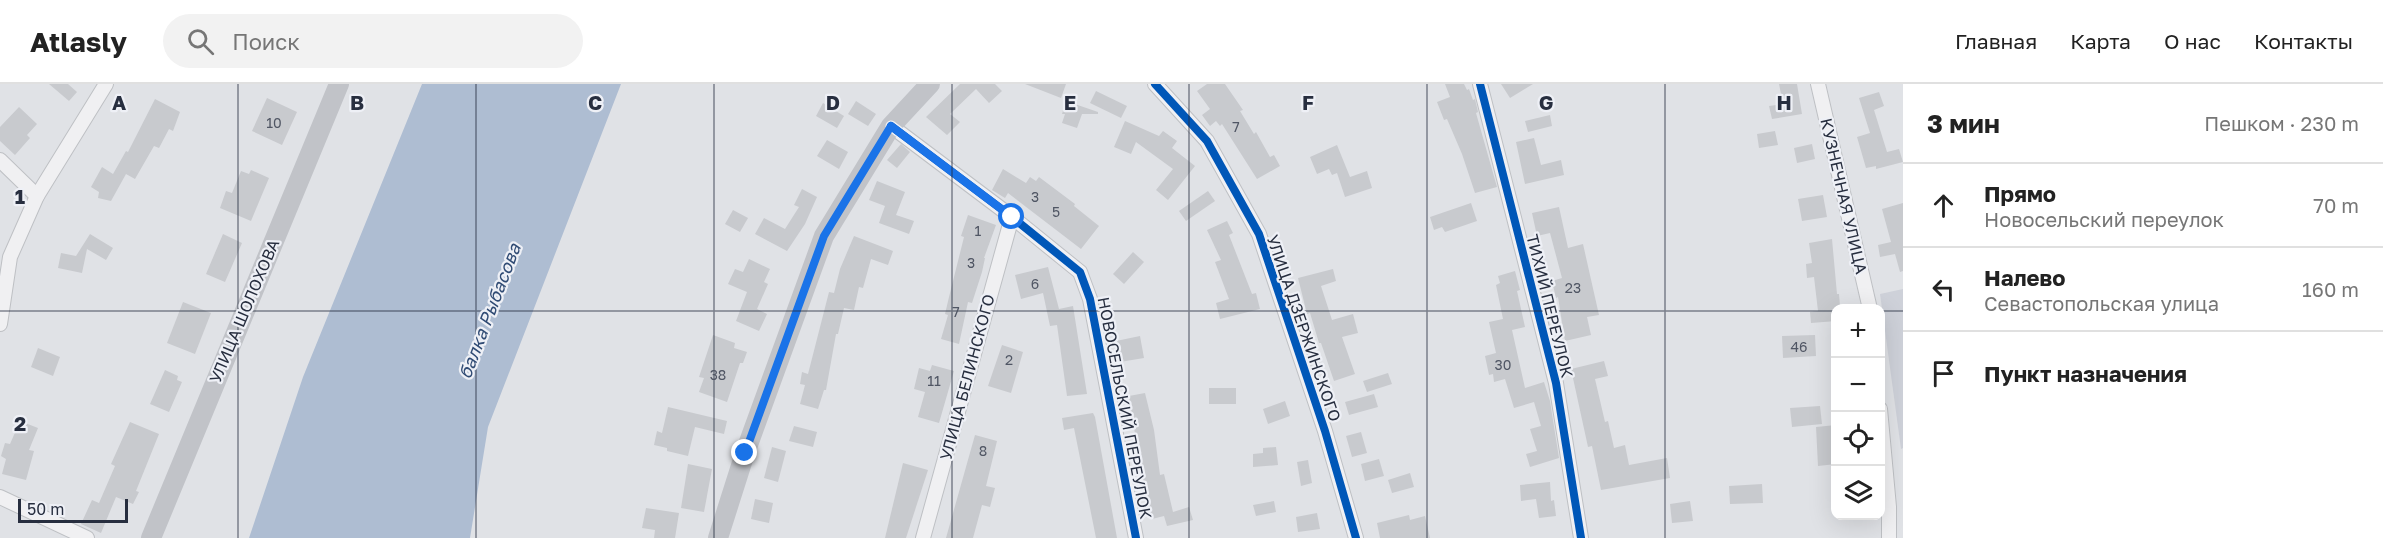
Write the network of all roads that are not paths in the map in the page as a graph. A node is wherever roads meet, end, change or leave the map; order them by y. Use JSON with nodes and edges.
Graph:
{"nodes":[{"id":1,"x":106,"y":84,"type":"edge"},
{"id":2,"x":339,"y":84,"type":"edge"},
{"id":3,"x":930,"y":84,"type":"edge"},
{"id":4,"x":1155,"y":84,"type":"edge"},
{"id":5,"x":1479,"y":84,"type":"edge"},
{"id":6,"x":1818,"y":84,"type":"edge"},
{"id":7,"x":891,"y":126,"type":"junction"},
{"id":8,"x":0,"y":160,"type":"edge"},
{"id":9,"x":37,"y":196,"type":"junction"},
{"id":10,"x":1012,"y":217,"type":"junction"},
{"id":11,"x":5,"y":259,"type":"edge"},
{"id":12,"x":1869,"y":304,"type":"edge"},
{"id":13,"x":0,"y":324,"type":"edge"},
{"id":14,"x":1881,"y":412,"type":"edge"},
{"id":15,"x":0,"y":497,"type":"edge"},
{"id":16,"x":87,"y":538,"type":"edge"},
{"id":17,"x":151,"y":538,"type":"edge"},
{"id":18,"x":718,"y":538,"type":"edge"},
{"id":19,"x":923,"y":538,"type":"edge"},
{"id":20,"x":1136,"y":538,"type":"edge"},
{"id":21,"x":1356,"y":538,"type":"edge"},
{"id":22,"x":1581,"y":538,"type":"edge"},
{"id":23,"x":1889,"y":538,"type":"edge"}],
"edges":[{"from":1,"to":9,"type":"street"},
{"from":2,"to":17,"type":"main road","name":"УЛИЦА ШОЛОХОВА"},
{"from":3,"to":7,"type":"main road"},
{"from":4,"to":21,"type":"street","name":"УЛИЦА ДЗЕРЖИНСКОГО"},
{"from":5,"to":22,"type":"street","name":"ТИХИЙ ПЕРЕУЛОК"},
{"from":6,"to":12,"type":"street","name":"КУЗНЕЧНАЯ УЛИЦА"},
{"from":7,"to":10,"type":"street","name":"НОВОСЕЛЬСКИЙ ПЕРЕУЛОК"},
{"from":7,"to":18,"type":"main road"},
{"from":8,"to":9,"type":"street"},
{"from":9,"to":11,"type":"street"},
{"from":10,"to":19,"type":"street","name":"УЛИЦА БЕЛИНСКОГО"},
{"from":10,"to":20,"type":"street","name":"НОВОСЕЛЬСКИЙ ПЕРЕУЛОК"},
{"from":11,"to":13,"type":"street"},
{"from":14,"to":23,"type":"street"},
{"from":15,"to":16,"type":"street"}]}
